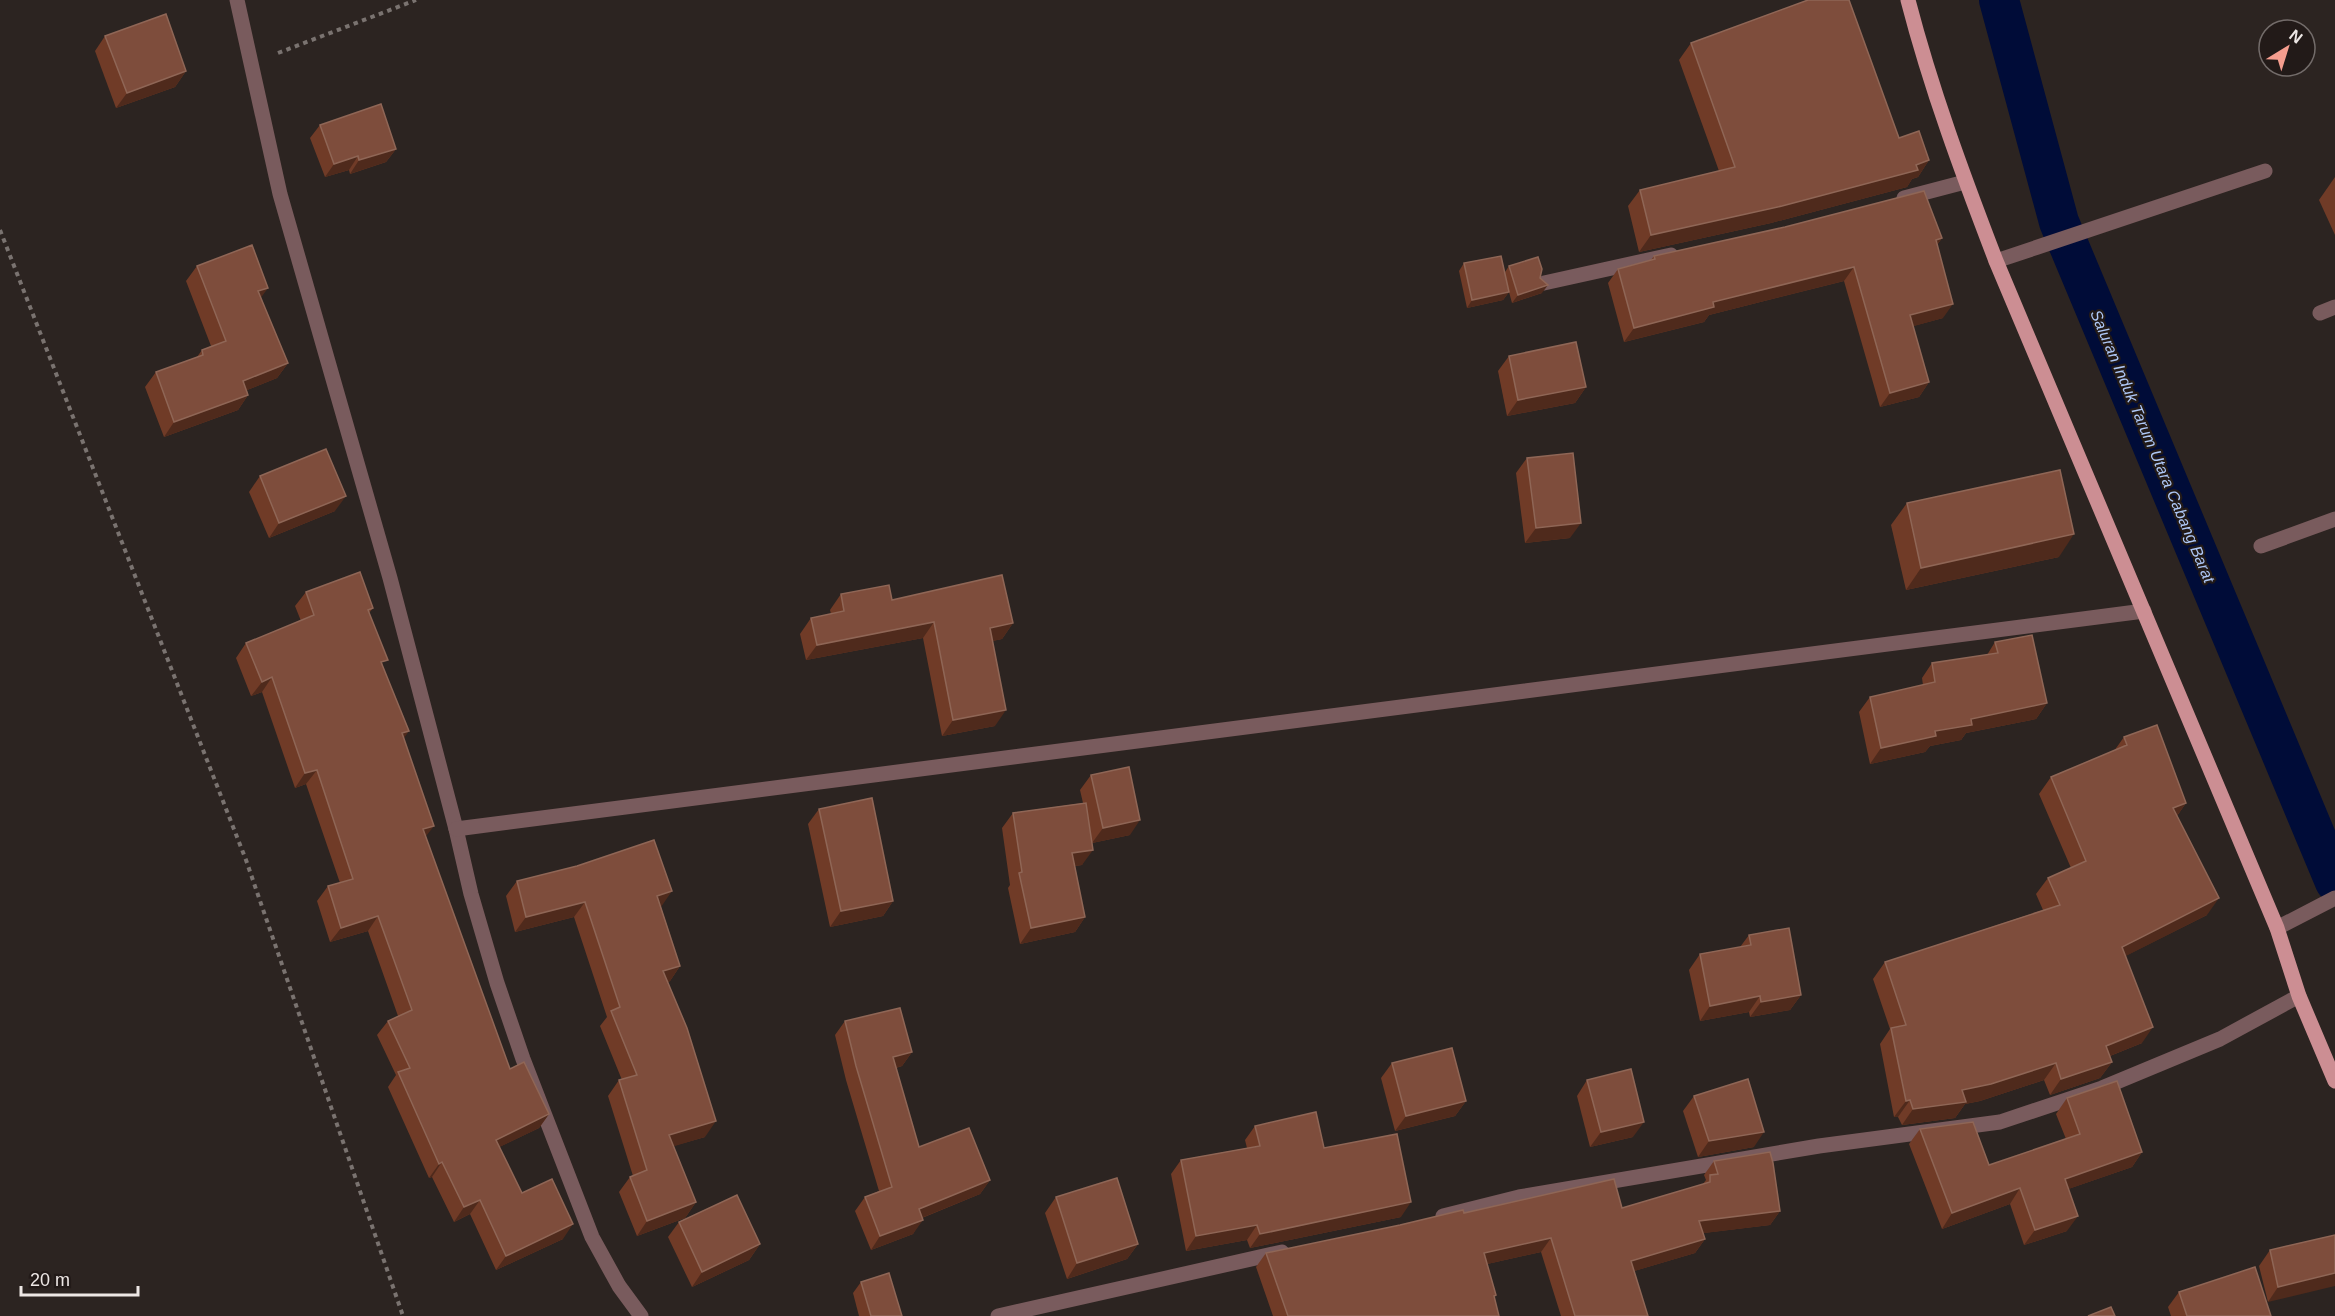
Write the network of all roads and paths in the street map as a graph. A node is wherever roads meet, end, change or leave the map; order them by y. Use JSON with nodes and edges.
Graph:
{"nodes":[{"id":1,"x":237,"y":0,"type":"edge"},
{"id":2,"x":416,"y":0,"type":"edge"},
{"id":3,"x":1908,"y":0,"type":"edge"},
{"id":4,"x":252,"y":63,"type":"junction"},
{"id":5,"x":2265,"y":171,"type":"dead end"},
{"id":6,"x":1965,"y":182,"type":"junction"},
{"id":7,"x":1886,"y":203,"type":"edge"},
{"id":8,"x":0,"y":230,"type":"edge"},
{"id":9,"x":1685,"y":252,"type":"edge"},
{"id":10,"x":1996,"y":261,"type":"junction"},
{"id":11,"x":1544,"y":283,"type":"edge"},
{"id":12,"x":2335,"y":307,"type":"edge"},
{"id":13,"x":2320,"y":313,"type":"dead end"},
{"id":14,"x":2335,"y":519,"type":"edge"},
{"id":15,"x":2261,"y":546,"type":"dead end"},
{"id":16,"x":2144,"y":611,"type":"junction"},
{"id":17,"x":456,"y":829,"type":"junction"},
{"id":18,"x":2335,"y":898,"type":"edge"},
{"id":19,"x":2277,"y":928,"type":"junction"},
{"id":20,"x":2299,"y":996,"type":"junction"},
{"id":21,"x":2335,"y":1082,"type":"edge"},
{"id":22,"x":1431,"y":1219,"type":"edge"},
{"id":23,"x":1299,"y":1248,"type":"edge"},
{"id":24,"x":403,"y":1316,"type":"edge"},
{"id":25,"x":641,"y":1316,"type":"edge"},
{"id":26,"x":998,"y":1316,"type":"edge"}],
"edges":[{"from":1,"to":4,"type":"street"},
{"from":2,"to":4,"type":"path"},
{"from":3,"to":6,"type":"main road"},
{"from":4,"to":17,"type":"street"},
{"from":5,"to":10,"type":"street"},
{"from":6,"to":7,"type":"street"},
{"from":6,"to":10,"type":"main road"},
{"from":8,"to":24,"type":"path"},
{"from":9,"to":11,"type":"street"},
{"from":10,"to":16,"type":"main road"},
{"from":12,"to":13,"type":"street"},
{"from":14,"to":15,"type":"street"},
{"from":16,"to":17,"type":"street"},
{"from":16,"to":19,"type":"main road"},
{"from":17,"to":25,"type":"street"},
{"from":18,"to":19,"type":"street"},
{"from":19,"to":20,"type":"main road"},
{"from":20,"to":21,"type":"main road"},
{"from":20,"to":22,"type":"street"},
{"from":23,"to":26,"type":"street"}]}
